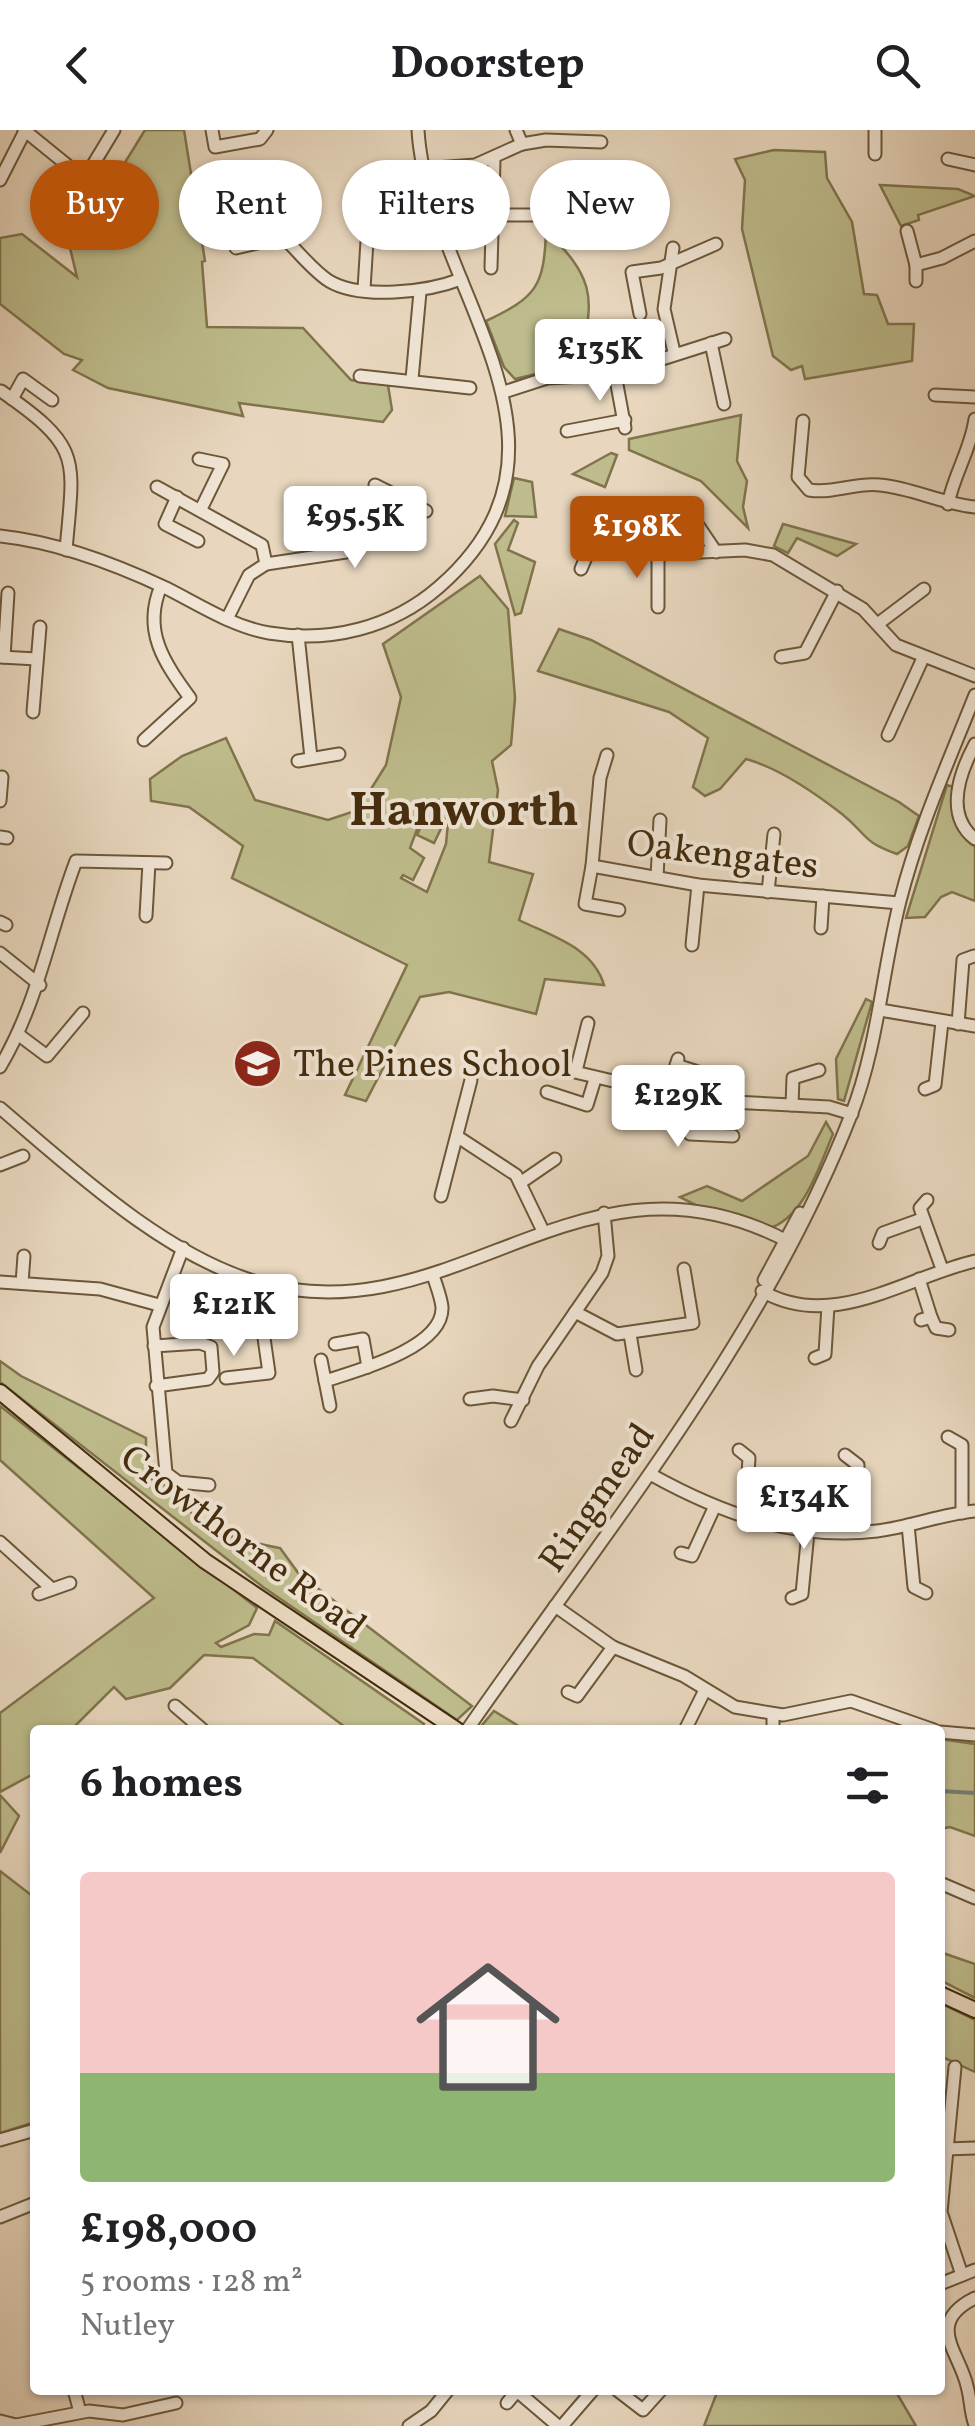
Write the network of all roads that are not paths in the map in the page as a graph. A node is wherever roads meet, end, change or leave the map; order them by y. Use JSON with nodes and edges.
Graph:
{"nodes":[{"id":1,"x":24,"y":130,"type":"edge"},
{"id":2,"x":114,"y":130,"type":"edge"},
{"id":3,"x":212,"y":130,"type":"edge"},
{"id":4,"x":268,"y":130,"type":"edge"},
{"id":5,"x":418,"y":130,"type":"edge"},
{"id":6,"x":516,"y":130,"type":"edge"},
{"id":7,"x":875,"y":130,"type":"edge"},
{"id":8,"x":587,"y":135,"type":"edge"},
{"id":9,"x":602,"y":142,"type":"dead end"},
{"id":10,"x":522,"y":144,"type":"junction"},
{"id":11,"x":874,"y":154,"type":"dead end"},
{"id":12,"x":948,"y":159,"type":"dead end"},
{"id":13,"x":422,"y":160,"type":"edge"},
{"id":14,"x":494,"y":160,"type":"edge"},
{"id":15,"x":975,"y":166,"type":"edge"},
{"id":16,"x":0,"y":180,"type":"edge"},
{"id":17,"x":908,"y":231,"type":"dead end"},
{"id":18,"x":975,"y":241,"type":"edge"},
{"id":19,"x":716,"y":244,"type":"dead end"},
{"id":20,"x":673,"y":248,"type":"dead end"},
{"id":21,"x":297,"y":250,"type":"edge"},
{"id":22,"x":367,"y":250,"type":"edge"},
{"id":23,"x":451,"y":250,"type":"edge"},
{"id":24,"x":492,"y":250,"type":"edge"},
{"id":25,"x":670,"y":264,"type":"junction"},
{"id":26,"x":916,"y":265,"type":"junction"},
{"id":27,"x":491,"y":268,"type":"dead end"},
{"id":28,"x":461,"y":279,"type":"junction"},
{"id":29,"x":916,"y":281,"type":"dead end"},
{"id":30,"x":364,"y":289,"type":"junction"},
{"id":31,"x":420,"y":292,"type":"junction"},
{"id":32,"x":640,"y":314,"type":"dead end"},
{"id":33,"x":725,"y":339,"type":"dead end"},
{"id":34,"x":711,"y":342,"type":"junction"},
{"id":35,"x":674,"y":352,"type":"junction"},
{"id":36,"x":615,"y":374,"type":"junction"},
{"id":37,"x":360,"y":376,"type":"dead end"},
{"id":38,"x":412,"y":379,"type":"junction"},
{"id":39,"x":470,"y":388,"type":"dead end"},
{"id":40,"x":1,"y":390,"type":"edge"},
{"id":41,"x":504,"y":392,"type":"junction"},
{"id":42,"x":936,"y":394,"type":"dead end"},
{"id":43,"x":975,"y":397,"type":"edge"},
{"id":44,"x":12,"y":399,"type":"junction"},
{"id":45,"x":52,"y":400,"type":"dead end"},
{"id":46,"x":724,"y":404,"type":"dead end"},
{"id":47,"x":975,"y":418,"type":"edge"},
{"id":48,"x":802,"y":421,"type":"dead end"},
{"id":49,"x":567,"y":431,"type":"dead end"},
{"id":50,"x":199,"y":459,"type":"dead end"},
{"id":51,"x":158,"y":487,"type":"dead end"},
{"id":52,"x":177,"y":497,"type":"junction"},
{"id":53,"x":321,"y":502,"type":"dead end"},
{"id":54,"x":948,"y":504,"type":"junction"},
{"id":55,"x":686,"y":506,"type":"dead end"},
{"id":56,"x":975,"y":507,"type":"edge"},
{"id":57,"x":201,"y":508,"type":"junction"},
{"id":58,"x":426,"y":511,"type":"dead end"},
{"id":59,"x":604,"y":517,"type":"dead end"},
{"id":60,"x":368,"y":526,"type":"junction"},
{"id":61,"x":597,"y":532,"type":"junction"},
{"id":62,"x":0,"y":536,"type":"edge"},
{"id":63,"x":198,"y":541,"type":"dead end"},
{"id":64,"x":66,"y":550,"type":"junction"},
{"id":65,"x":716,"y":552,"type":"junction"},
{"id":66,"x":658,"y":554,"type":"junction"},
{"id":67,"x":266,"y":564,"type":"junction"},
{"id":68,"x":581,"y":569,"type":"dead end"},
{"id":69,"x":161,"y":586,"type":"junction"},
{"id":70,"x":924,"y":589,"type":"dead end"},
{"id":71,"x":837,"y":591,"type":"junction"},
{"id":72,"x":8,"y":593,"type":"dead end"},
{"id":73,"x":658,"y":608,"type":"dead end"},
{"id":74,"x":227,"y":619,"type":"junction"},
{"id":75,"x":879,"y":623,"type":"junction"},
{"id":76,"x":40,"y":627,"type":"dead end"},
{"id":77,"x":298,"y":635,"type":"junction"},
{"id":78,"x":2,"y":657,"type":"edge"},
{"id":79,"x":780,"y":657,"type":"dead end"},
{"id":80,"x":923,"y":658,"type":"junction"},
{"id":81,"x":37,"y":659,"type":"junction"},
{"id":82,"x":975,"y":676,"type":"edge"},
{"id":83,"x":975,"y":695,"type":"edge"},
{"id":84,"x":33,"y":712,"type":"dead end"},
{"id":85,"x":888,"y":734,"type":"dead end"},
{"id":86,"x":144,"y":740,"type":"dead end"},
{"id":87,"x":975,"y":744,"type":"edge"},
{"id":88,"x":338,"y":754,"type":"dead end"},
{"id":89,"x":607,"y":754,"type":"dead end"},
{"id":90,"x":2,"y":777,"type":"edge"},
{"id":91,"x":0,"y":801,"type":"edge"},
{"id":92,"x":660,"y":820,"type":"dead end"},
{"id":93,"x":774,"y":834,"type":"dead end"},
{"id":94,"x":975,"y":839,"type":"edge"},
{"id":95,"x":149,"y":863,"type":"junction"},
{"id":96,"x":166,"y":864,"type":"dead end"},
{"id":97,"x":592,"y":866,"type":"junction"},
{"id":98,"x":657,"y":877,"type":"junction"},
{"id":99,"x":698,"y":884,"type":"junction"},
{"id":100,"x":768,"y":892,"type":"junction"},
{"id":101,"x":823,"y":896,"type":"junction"},
{"id":102,"x":900,"y":904,"type":"junction"},
{"id":103,"x":618,"y":910,"type":"dead end"},
{"id":104,"x":146,"y":916,"type":"dead end"},
{"id":105,"x":820,"y":928,"type":"dead end"},
{"id":106,"x":692,"y":945,"type":"dead end"},
{"id":107,"x":0,"y":953,"type":"edge"},
{"id":108,"x":974,"y":956,"type":"edge"},
{"id":109,"x":40,"y":985,"type":"junction"},
{"id":110,"x":880,"y":1010,"type":"junction"},
{"id":111,"x":83,"y":1013,"type":"dead end"},
{"id":112,"x":942,"y":1022,"type":"junction"},
{"id":113,"x":588,"y":1024,"type":"dead end"},
{"id":114,"x":958,"y":1024,"type":"junction"},
{"id":115,"x":975,"y":1026,"type":"edge"},
{"id":116,"x":19,"y":1035,"type":"junction"},
{"id":117,"x":0,"y":1067,"type":"edge"},
{"id":118,"x":819,"y":1070,"type":"dead end"},
{"id":119,"x":710,"y":1076,"type":"dead end"},
{"id":120,"x":595,"y":1079,"type":"junction"},
{"id":121,"x":471,"y":1080,"type":"dead end"},
{"id":122,"x":925,"y":1090,"type":"dead end"},
{"id":123,"x":548,"y":1092,"type":"dead end"},
{"id":124,"x":668,"y":1095,"type":"junction"},
{"id":125,"x":694,"y":1100,"type":"junction"},
{"id":126,"x":792,"y":1105,"type":"junction"},
{"id":127,"x":0,"y":1108,"type":"edge"},
{"id":128,"x":852,"y":1114,"type":"junction"},
{"id":129,"x":458,"y":1136,"type":"junction"},
{"id":130,"x":733,"y":1136,"type":"dead end"},
{"id":131,"x":23,"y":1156,"type":"dead end"},
{"id":132,"x":555,"y":1159,"type":"dead end"},
{"id":133,"x":0,"y":1166,"type":"edge"},
{"id":134,"x":520,"y":1183,"type":"junction"},
{"id":135,"x":441,"y":1196,"type":"dead end"},
{"id":136,"x":927,"y":1200,"type":"dead end"},
{"id":137,"x":604,"y":1214,"type":"junction"},
{"id":138,"x":922,"y":1219,"type":"junction"},
{"id":139,"x":543,"y":1231,"type":"junction"},
{"id":140,"x":787,"y":1241,"type":"junction"},
{"id":141,"x":879,"y":1243,"type":"dead end"},
{"id":142,"x":182,"y":1248,"type":"junction"},
{"id":143,"x":24,"y":1256,"type":"dead end"},
{"id":144,"x":975,"y":1261,"type":"edge"},
{"id":145,"x":684,"y":1269,"type":"dead end"},
{"id":146,"x":942,"y":1270,"type":"junction"},
{"id":147,"x":433,"y":1275,"type":"junction"},
{"id":148,"x":919,"y":1280,"type":"junction"},
{"id":149,"x":0,"y":1282,"type":"edge"},
{"id":150,"x":22,"y":1283,"type":"junction"},
{"id":151,"x":762,"y":1291,"type":"junction"},
{"id":152,"x":159,"y":1305,"type":"junction"},
{"id":153,"x":828,"y":1306,"type":"junction"},
{"id":154,"x":575,"y":1312,"type":"junction"},
{"id":155,"x":949,"y":1330,"type":"dead end"},
{"id":156,"x":630,"y":1334,"type":"junction"},
{"id":157,"x":264,"y":1338,"type":"dead end"},
{"id":158,"x":335,"y":1344,"type":"dead end"},
{"id":159,"x":154,"y":1346,"type":"junction"},
{"id":160,"x":814,"y":1358,"type":"dead end"},
{"id":161,"x":321,"y":1360,"type":"dead end"},
{"id":162,"x":368,"y":1367,"type":"junction"},
{"id":163,"x":636,"y":1370,"type":"dead end"},
{"id":164,"x":226,"y":1378,"type":"dead end"},
{"id":165,"x":325,"y":1381,"type":"junction"},
{"id":166,"x":156,"y":1386,"type":"junction"},
{"id":167,"x":0,"y":1392,"type":"edge"},
{"id":168,"x":470,"y":1399,"type":"dead end"},
{"id":169,"x":523,"y":1400,"type":"junction"},
{"id":170,"x":330,"y":1406,"type":"dead end"},
{"id":171,"x":511,"y":1421,"type":"dead end"},
{"id":172,"x":948,"y":1436,"type":"dead end"},
{"id":173,"x":739,"y":1450,"type":"dead end"},
{"id":174,"x":845,"y":1455,"type":"dead end"},
{"id":175,"x":650,"y":1474,"type":"junction"},
{"id":176,"x":209,"y":1484,"type":"dead end"},
{"id":177,"x":714,"y":1508,"type":"junction"},
{"id":178,"x":968,"y":1512,"type":"edge"},
{"id":179,"x":745,"y":1518,"type":"junction"},
{"id":180,"x":908,"y":1525,"type":"junction"},
{"id":181,"x":808,"y":1532,"type":"junction"},
{"id":182,"x":856,"y":1532,"type":"junction"},
{"id":183,"x":0,"y":1542,"type":"edge"},
{"id":184,"x":681,"y":1553,"type":"dead end"},
{"id":185,"x":70,"y":1583,"type":"dead end"},
{"id":186,"x":926,"y":1593,"type":"dead end"},
{"id":187,"x":792,"y":1598,"type":"dead end"},
{"id":188,"x":555,"y":1606,"type":"junction"},
{"id":189,"x":613,"y":1647,"type":"junction"},
{"id":190,"x":568,"y":1692,"type":"dead end"},
{"id":191,"x":704,"y":1692,"type":"junction"},
{"id":192,"x":175,"y":1706,"type":"dead end"},
{"id":193,"x":773,"y":1715,"type":"junction"},
{"id":194,"x":191,"y":1725,"type":"edge"},
{"id":195,"x":449,"y":1725,"type":"edge"},
{"id":196,"x":471,"y":1725,"type":"edge"},
{"id":197,"x":688,"y":1725,"type":"edge"},
{"id":198,"x":773,"y":1725,"type":"edge"},
{"id":199,"x":920,"y":1725,"type":"edge"},
{"id":200,"x":945,"y":1732,"type":"edge"},
{"id":201,"x":975,"y":1735,"type":"edge"},
{"id":202,"x":945,"y":1885,"type":"edge"},
{"id":203,"x":975,"y":1898,"type":"edge"},
{"id":204,"x":945,"y":1996,"type":"edge"},
{"id":205,"x":975,"y":2010,"type":"edge"},
{"id":206,"x":955,"y":2067,"type":"dead end"},
{"id":207,"x":945,"y":2090,"type":"edge"},
{"id":208,"x":30,"y":2131,"type":"edge"},
{"id":209,"x":0,"y":2140,"type":"edge"},
{"id":210,"x":975,"y":2148,"type":"edge"},
{"id":211,"x":946,"y":2149,"type":"junction"},
{"id":212,"x":945,"y":2160,"type":"edge"},
{"id":213,"x":30,"y":2206,"type":"edge"},
{"id":214,"x":0,"y":2217,"type":"edge"},
{"id":215,"x":945,"y":2223,"type":"edge"},
{"id":216,"x":969,"y":2273,"type":"edge"},
{"id":217,"x":945,"y":2282,"type":"edge"},
{"id":218,"x":975,"y":2298,"type":"edge"},
{"id":219,"x":75,"y":2395,"type":"edge"},
{"id":220,"x":444,"y":2395,"type":"edge"},
{"id":221,"x":515,"y":2395,"type":"edge"},
{"id":222,"x":522,"y":2395,"type":"edge"},
{"id":223,"x":589,"y":2395,"type":"edge"},
{"id":224,"x":624,"y":2395,"type":"edge"},
{"id":225,"x":656,"y":2395,"type":"edge"},
{"id":226,"x":176,"y":2403,"type":"dead end"},
{"id":227,"x":507,"y":2403,"type":"dead end"},
{"id":228,"x":80,"y":2412,"type":"junction"},
{"id":229,"x":0,"y":2422,"type":"edge"},
{"id":230,"x":975,"y":2425,"type":"edge"},
{"id":231,"x":409,"y":2426,"type":"edge"},
{"id":232,"x":560,"y":2426,"type":"edge"}],
"edges":[{"from":1,"to":2,"type":"street"},
{"from":1,"to":16,"type":"street"},
{"from":3,"to":4,"type":"street"},
{"from":5,"to":13,"type":"street"},
{"from":6,"to":10,"type":"street"},
{"from":7,"to":11,"type":"street"},
{"from":8,"to":9,"type":"street"},
{"from":8,"to":10,"type":"street"},
{"from":10,"to":14,"type":"street"},
{"from":12,"to":15,"type":"street"},
{"from":17,"to":26,"type":"street"},
{"from":18,"to":26,"type":"street"},
{"from":19,"to":25,"type":"street"},
{"from":20,"to":25,"type":"street"},
{"from":21,"to":30,"type":"street"},
{"from":22,"to":30,"type":"street"},
{"from":23,"to":28,"type":"street"},
{"from":24,"to":27,"type":"street"},
{"from":25,"to":32,"type":"street"},
{"from":25,"to":35,"type":"street"},
{"from":26,"to":29,"type":"street"},
{"from":28,"to":31,"type":"street"},
{"from":28,"to":41,"type":"street"},
{"from":30,"to":31,"type":"street"},
{"from":31,"to":38,"type":"street"},
{"from":33,"to":34,"type":"street"},
{"from":34,"to":35,"type":"street"},
{"from":34,"to":46,"type":"street"},
{"from":35,"to":36,"type":"street"},
{"from":36,"to":41,"type":"street"},
{"from":36,"to":49,"type":"street"},
{"from":37,"to":38,"type":"street"},
{"from":38,"to":39,"type":"street"},
{"from":40,"to":44,"type":"street"},
{"from":41,"to":77,"type":"street"},
{"from":42,"to":43,"type":"street"},
{"from":44,"to":45,"type":"street"},
{"from":44,"to":64,"type":"street"},
{"from":47,"to":54,"type":"street"},
{"from":48,"to":54,"type":"street"},
{"from":50,"to":57,"type":"street"},
{"from":51,"to":52,"type":"street"},
{"from":52,"to":57,"type":"street"},
{"from":52,"to":63,"type":"street"},
{"from":53,"to":60,"type":"street"},
{"from":54,"to":56,"type":"street"},
{"from":55,"to":65,"type":"street"},
{"from":57,"to":67,"type":"street"},
{"from":58,"to":60,"type":"street"},
{"from":59,"to":61,"type":"street"},
{"from":60,"to":67,"type":"street"},
{"from":61,"to":66,"type":"street"},
{"from":61,"to":68,"type":"street"},
{"from":62,"to":64,"type":"street"},
{"from":64,"to":69,"type":"street"},
{"from":65,"to":66,"type":"street"},
{"from":65,"to":71,"type":"street"},
{"from":66,"to":73,"type":"street"},
{"from":67,"to":74,"type":"street"},
{"from":69,"to":74,"type":"street"},
{"from":69,"to":86,"type":"street"},
{"from":70,"to":75,"type":"street"},
{"from":71,"to":75,"type":"street"},
{"from":71,"to":79,"type":"street"},
{"from":72,"to":78,"type":"street"},
{"from":74,"to":77,"type":"street"},
{"from":75,"to":80,"type":"street"},
{"from":76,"to":81,"type":"street"},
{"from":77,"to":88,"type":"street"},
{"from":78,"to":81,"type":"street"},
{"from":80,"to":82,"type":"street"},
{"from":80,"to":85,"type":"street"},
{"from":81,"to":84,"type":"street"},
{"from":83,"to":102,"type":"street","name":"Ringmead"},
{"from":87,"to":94,"type":"street"},
{"from":89,"to":97,"type":"street","name":"Oakengates"},
{"from":90,"to":91,"type":"street"},
{"from":92,"to":98,"type":"street"},
{"from":93,"to":100,"type":"street"},
{"from":95,"to":96,"type":"street"},
{"from":95,"to":104,"type":"street"},
{"from":95,"to":109,"type":"street"},
{"from":97,"to":98,"type":"street","name":"Oakengates"},
{"from":97,"to":103,"type":"street"},
{"from":98,"to":99,"type":"street","name":"Oakengates"},
{"from":99,"to":100,"type":"street","name":"Oakengates"},
{"from":99,"to":106,"type":"street"},
{"from":100,"to":101,"type":"street","name":"Oakengates"},
{"from":101,"to":102,"type":"street","name":"Oakengates"},
{"from":101,"to":105,"type":"street"},
{"from":102,"to":110,"type":"street","name":"Ringmead"},
{"from":107,"to":109,"type":"street"},
{"from":108,"to":114,"type":"street"},
{"from":109,"to":116,"type":"street"},
{"from":110,"to":112,"type":"street"},
{"from":110,"to":128,"type":"street","name":"Ringmead"},
{"from":111,"to":116,"type":"street"},
{"from":112,"to":114,"type":"street"},
{"from":112,"to":122,"type":"street"},
{"from":113,"to":120,"type":"street"},
{"from":114,"to":115,"type":"street"},
{"from":116,"to":117,"type":"street"},
{"from":118,"to":126,"type":"street"},
{"from":119,"to":124,"type":"street"},
{"from":120,"to":123,"type":"street"},
{"from":120,"to":124,"type":"street"},
{"from":121,"to":129,"type":"street"},
{"from":124,"to":125,"type":"street"},
{"from":125,"to":126,"type":"street"},
{"from":125,"to":130,"type":"street"},
{"from":126,"to":128,"type":"street"},
{"from":127,"to":142,"type":"street"},
{"from":128,"to":140,"type":"street","name":"Ringmead"},
{"from":129,"to":134,"type":"street"},
{"from":129,"to":135,"type":"street"},
{"from":131,"to":133,"type":"street"},
{"from":132,"to":134,"type":"street"},
{"from":134,"to":139,"type":"street"},
{"from":136,"to":138,"type":"street"},
{"from":137,"to":139,"type":"street"},
{"from":137,"to":140,"type":"street"},
{"from":137,"to":154,"type":"street"},
{"from":138,"to":141,"type":"street"},
{"from":138,"to":146,"type":"street"},
{"from":139,"to":147,"type":"street"},
{"from":140,"to":151,"type":"street","name":"Ringmead"},
{"from":142,"to":147,"type":"street"},
{"from":142,"to":152,"type":"street"},
{"from":143,"to":150,"type":"street"},
{"from":144,"to":146,"type":"street"},
{"from":145,"to":156,"type":"street"},
{"from":146,"to":148,"type":"street"},
{"from":147,"to":162,"type":"street"},
{"from":148,"to":153,"type":"street"},
{"from":148,"to":155,"type":"street"},
{"from":149,"to":150,"type":"street"},
{"from":150,"to":152,"type":"street"},
{"from":151,"to":153,"type":"street"},
{"from":151,"to":175,"type":"street","name":"Ringmead"},
{"from":152,"to":159,"type":"street"},
{"from":153,"to":160,"type":"street"},
{"from":154,"to":156,"type":"street"},
{"from":154,"to":169,"type":"street"},
{"from":156,"to":163,"type":"street"},
{"from":157,"to":164,"type":"street"},
{"from":158,"to":162,"type":"street"},
{"from":159,"to":166,"type":"street"},
{"from":159,"to":166,"type":"street"},
{"from":161,"to":165,"type":"street"},
{"from":162,"to":165,"type":"street"},
{"from":165,"to":170,"type":"street"},
{"from":166,"to":176,"type":"street"},
{"from":167,"to":195,"type":"main road","name":"Crowthorne Road"},
{"from":168,"to":169,"type":"street"},
{"from":169,"to":171,"type":"street"},
{"from":172,"to":178,"type":"street"},
{"from":173,"to":179,"type":"street"},
{"from":174,"to":182,"type":"street"},
{"from":175,"to":177,"type":"street"},
{"from":175,"to":188,"type":"street","name":"Ringmead"},
{"from":177,"to":179,"type":"street"},
{"from":177,"to":184,"type":"street"},
{"from":178,"to":180,"type":"street"},
{"from":179,"to":181,"type":"street"},
{"from":180,"to":182,"type":"street"},
{"from":180,"to":186,"type":"street"},
{"from":181,"to":182,"type":"street"},
{"from":181,"to":187,"type":"street"},
{"from":183,"to":185,"type":"street"},
{"from":188,"to":189,"type":"street"},
{"from":188,"to":196,"type":"street","name":"Ringmead"},
{"from":189,"to":190,"type":"street"},
{"from":189,"to":191,"type":"street"},
{"from":191,"to":193,"type":"street"},
{"from":191,"to":197,"type":"street"},
{"from":192,"to":194,"type":"street"},
{"from":193,"to":198,"type":"street"},
{"from":193,"to":199,"type":"street"},
{"from":200,"to":201,"type":"street"},
{"from":202,"to":203,"type":"street"},
{"from":204,"to":205,"type":"main road"},
{"from":206,"to":207,"type":"street"},
{"from":207,"to":211,"type":"street"},
{"from":208,"to":209,"type":"street"},
{"from":210,"to":211,"type":"street"},
{"from":211,"to":212,"type":"street"},
{"from":213,"to":214,"type":"street"},
{"from":215,"to":216,"type":"street"},
{"from":216,"to":217,"type":"street"},
{"from":218,"to":230,"type":"street"},
{"from":219,"to":228,"type":"street"},
{"from":220,"to":231,"type":"street"},
{"from":221,"to":227,"type":"street"},
{"from":222,"to":232,"type":"street"},
{"from":223,"to":232,"type":"street"},
{"from":224,"to":225,"type":"street"},
{"from":226,"to":228,"type":"street"},
{"from":228,"to":229,"type":"street"}]}
